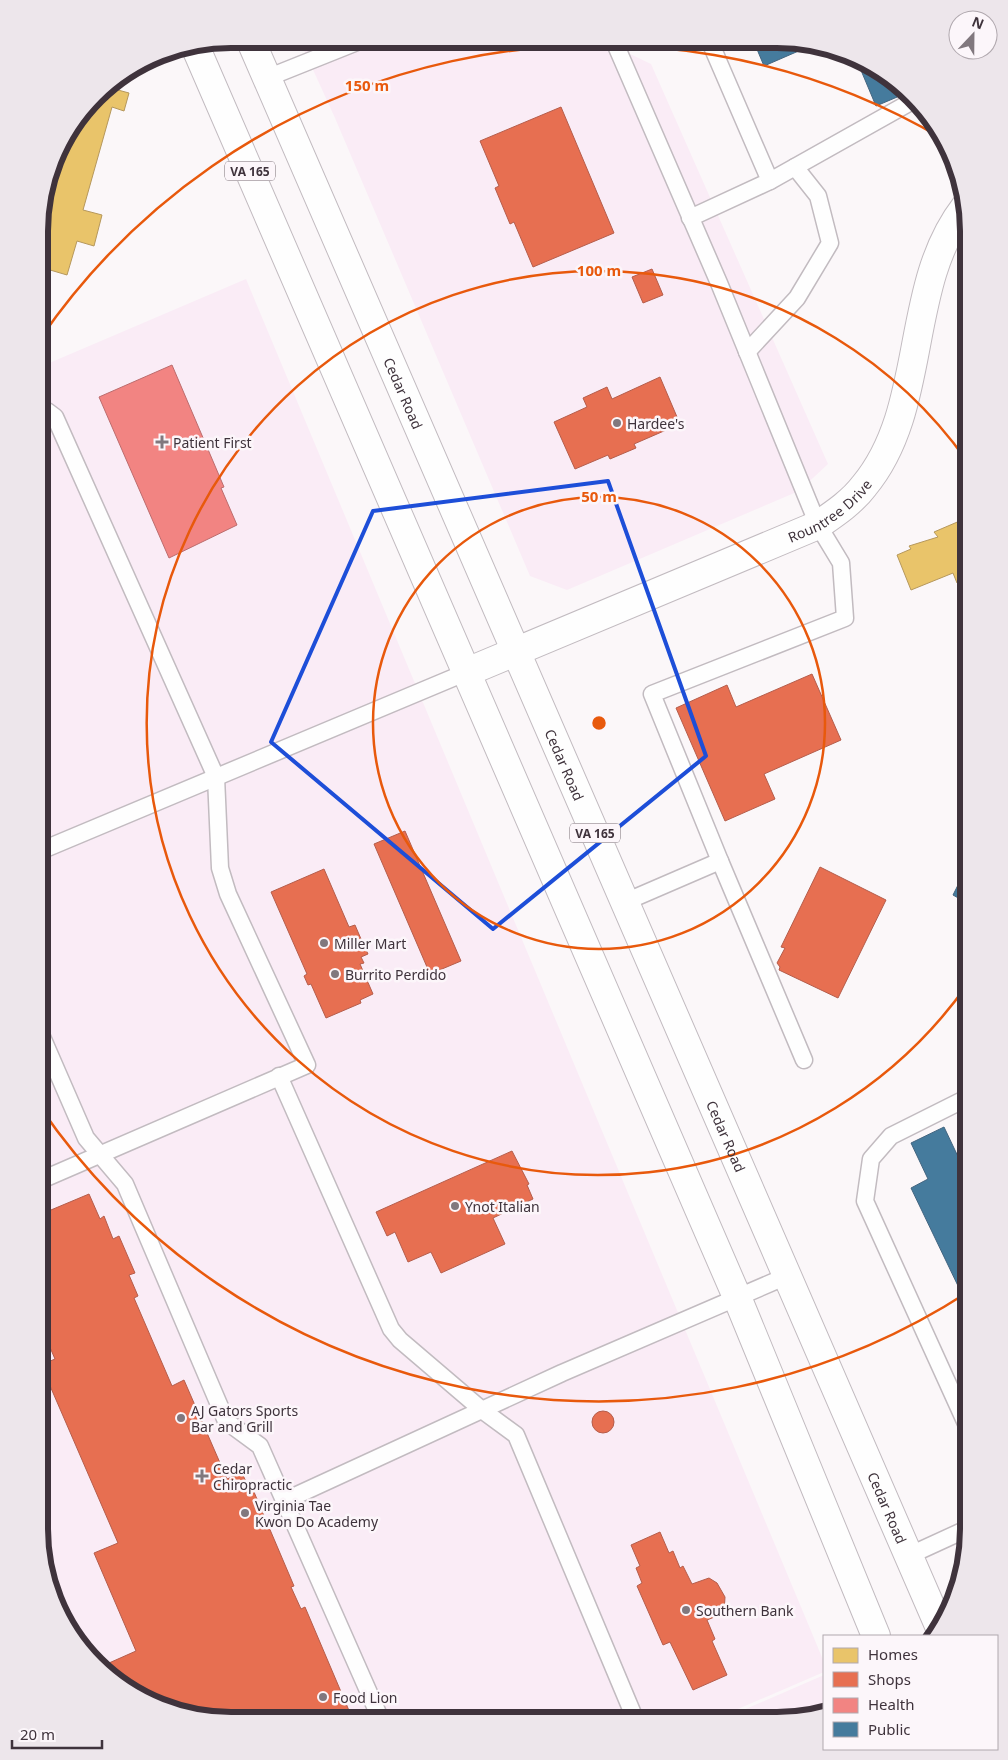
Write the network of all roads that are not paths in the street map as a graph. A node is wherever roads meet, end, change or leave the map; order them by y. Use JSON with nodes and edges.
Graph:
{"nodes":[{"id":1,"x":254,"y":48,"type":"edge"},
{"id":2,"x":342,"y":48,"type":"edge"},
{"id":3,"x":617,"y":48,"type":"edge"},
{"id":4,"x":713,"y":48,"type":"edge"},
{"id":5,"x":197,"y":51,"type":"edge"},
{"id":6,"x":267,"y":78,"type":"junction"},
{"id":7,"x":909,"y":103,"type":"edge"},
{"id":8,"x":795,"y":167,"type":"junction"},
{"id":9,"x":770,"y":181,"type":"junction"},
{"id":10,"x":960,"y":216,"type":"edge"},
{"id":11,"x":690,"y":218,"type":"junction"},
{"id":12,"x":747,"y":352,"type":"junction"},
{"id":13,"x":48,"y":412,"type":"edge"},
{"id":14,"x":818,"y":525,"type":"junction"},
{"id":15,"x":516,"y":651,"type":"junction"},
{"id":16,"x":467,"y":672,"type":"junction"},
{"id":17,"x":216,"y":777,"type":"junction"},
{"id":18,"x":48,"y":848,"type":"edge"},
{"id":19,"x":720,"y":861,"type":"junction"},
{"id":20,"x":625,"y":902,"type":"junction"},
{"id":21,"x":48,"y":1051,"type":"edge"},
{"id":22,"x":804,"y":1060,"type":"dead end"},
{"id":23,"x":279,"y":1076,"type":"junction"},
{"id":24,"x":960,"y":1102,"type":"edge"},
{"id":25,"x":100,"y":1154,"type":"junction"},
{"id":26,"x":48,"y":1177,"type":"edge"},
{"id":27,"x":786,"y":1276,"type":"junction"},
{"id":28,"x":737,"y":1297,"type":"junction"},
{"id":29,"x":482,"y":1410,"type":"junction"},
{"id":30,"x":960,"y":1410,"type":"edge"},
{"id":31,"x":284,"y":1501,"type":"junction"},
{"id":32,"x":960,"y":1532,"type":"edge"},
{"id":33,"x":908,"y":1556,"type":"junction"},
{"id":34,"x":937,"y":1620,"type":"edge"},
{"id":35,"x":876,"y":1635,"type":"edge"},
{"id":36,"x":377,"y":1712,"type":"edge"},
{"id":37,"x":632,"y":1712,"type":"edge"}],
"edges":[{"from":1,"to":6,"type":"main road","name":"Cedar Road","number":"VA 165"},
{"from":2,"to":6,"type":"lane"},
{"from":3,"to":11,"type":"lane"},
{"from":4,"to":9,"type":"lane"},
{"from":5,"to":16,"type":"main road","number":"VA 165"},
{"from":6,"to":15,"type":"main road","name":"Cedar Road","number":"VA 165"},
{"from":7,"to":8,"type":"lane"},
{"from":8,"to":9,"type":"lane"},
{"from":8,"to":12,"type":"lane"},
{"from":9,"to":11,"type":"lane"},
{"from":10,"to":14,"type":"main road","name":"Rountree Drive"},
{"from":11,"to":12,"type":"lane"},
{"from":12,"to":14,"type":"lane"},
{"from":13,"to":17,"type":"lane"},
{"from":14,"to":15,"type":"main road","name":"Rountree Drive"},
{"from":14,"to":19,"type":"lane"},
{"from":15,"to":16,"type":"main road","name":"Rountree Drive"},
{"from":15,"to":20,"type":"main road","name":"Cedar Road","number":"VA 165"},
{"from":16,"to":17,"type":"lane"},
{"from":16,"to":28,"type":"main road","number":"VA 165"},
{"from":17,"to":18,"type":"lane"},
{"from":17,"to":23,"type":"lane"},
{"from":19,"to":20,"type":"lane"},
{"from":19,"to":22,"type":"lane"},
{"from":20,"to":27,"type":"main road","name":"Cedar Road","number":"VA 165"},
{"from":21,"to":25,"type":"lane"},
{"from":23,"to":25,"type":"lane"},
{"from":23,"to":29,"type":"lane"},
{"from":24,"to":30,"type":"lane"},
{"from":25,"to":26,"type":"lane"},
{"from":25,"to":31,"type":"lane"},
{"from":27,"to":28,"type":"lane"},
{"from":27,"to":33,"type":"main road","name":"Cedar Road","number":"VA 165"},
{"from":28,"to":29,"type":"lane"},
{"from":28,"to":35,"type":"main road","number":"VA 165"},
{"from":29,"to":31,"type":"lane"},
{"from":29,"to":37,"type":"lane"},
{"from":31,"to":36,"type":"lane"},
{"from":32,"to":33,"type":"lane"},
{"from":33,"to":34,"type":"main road","name":"Cedar Road","number":"VA 165"}]}
